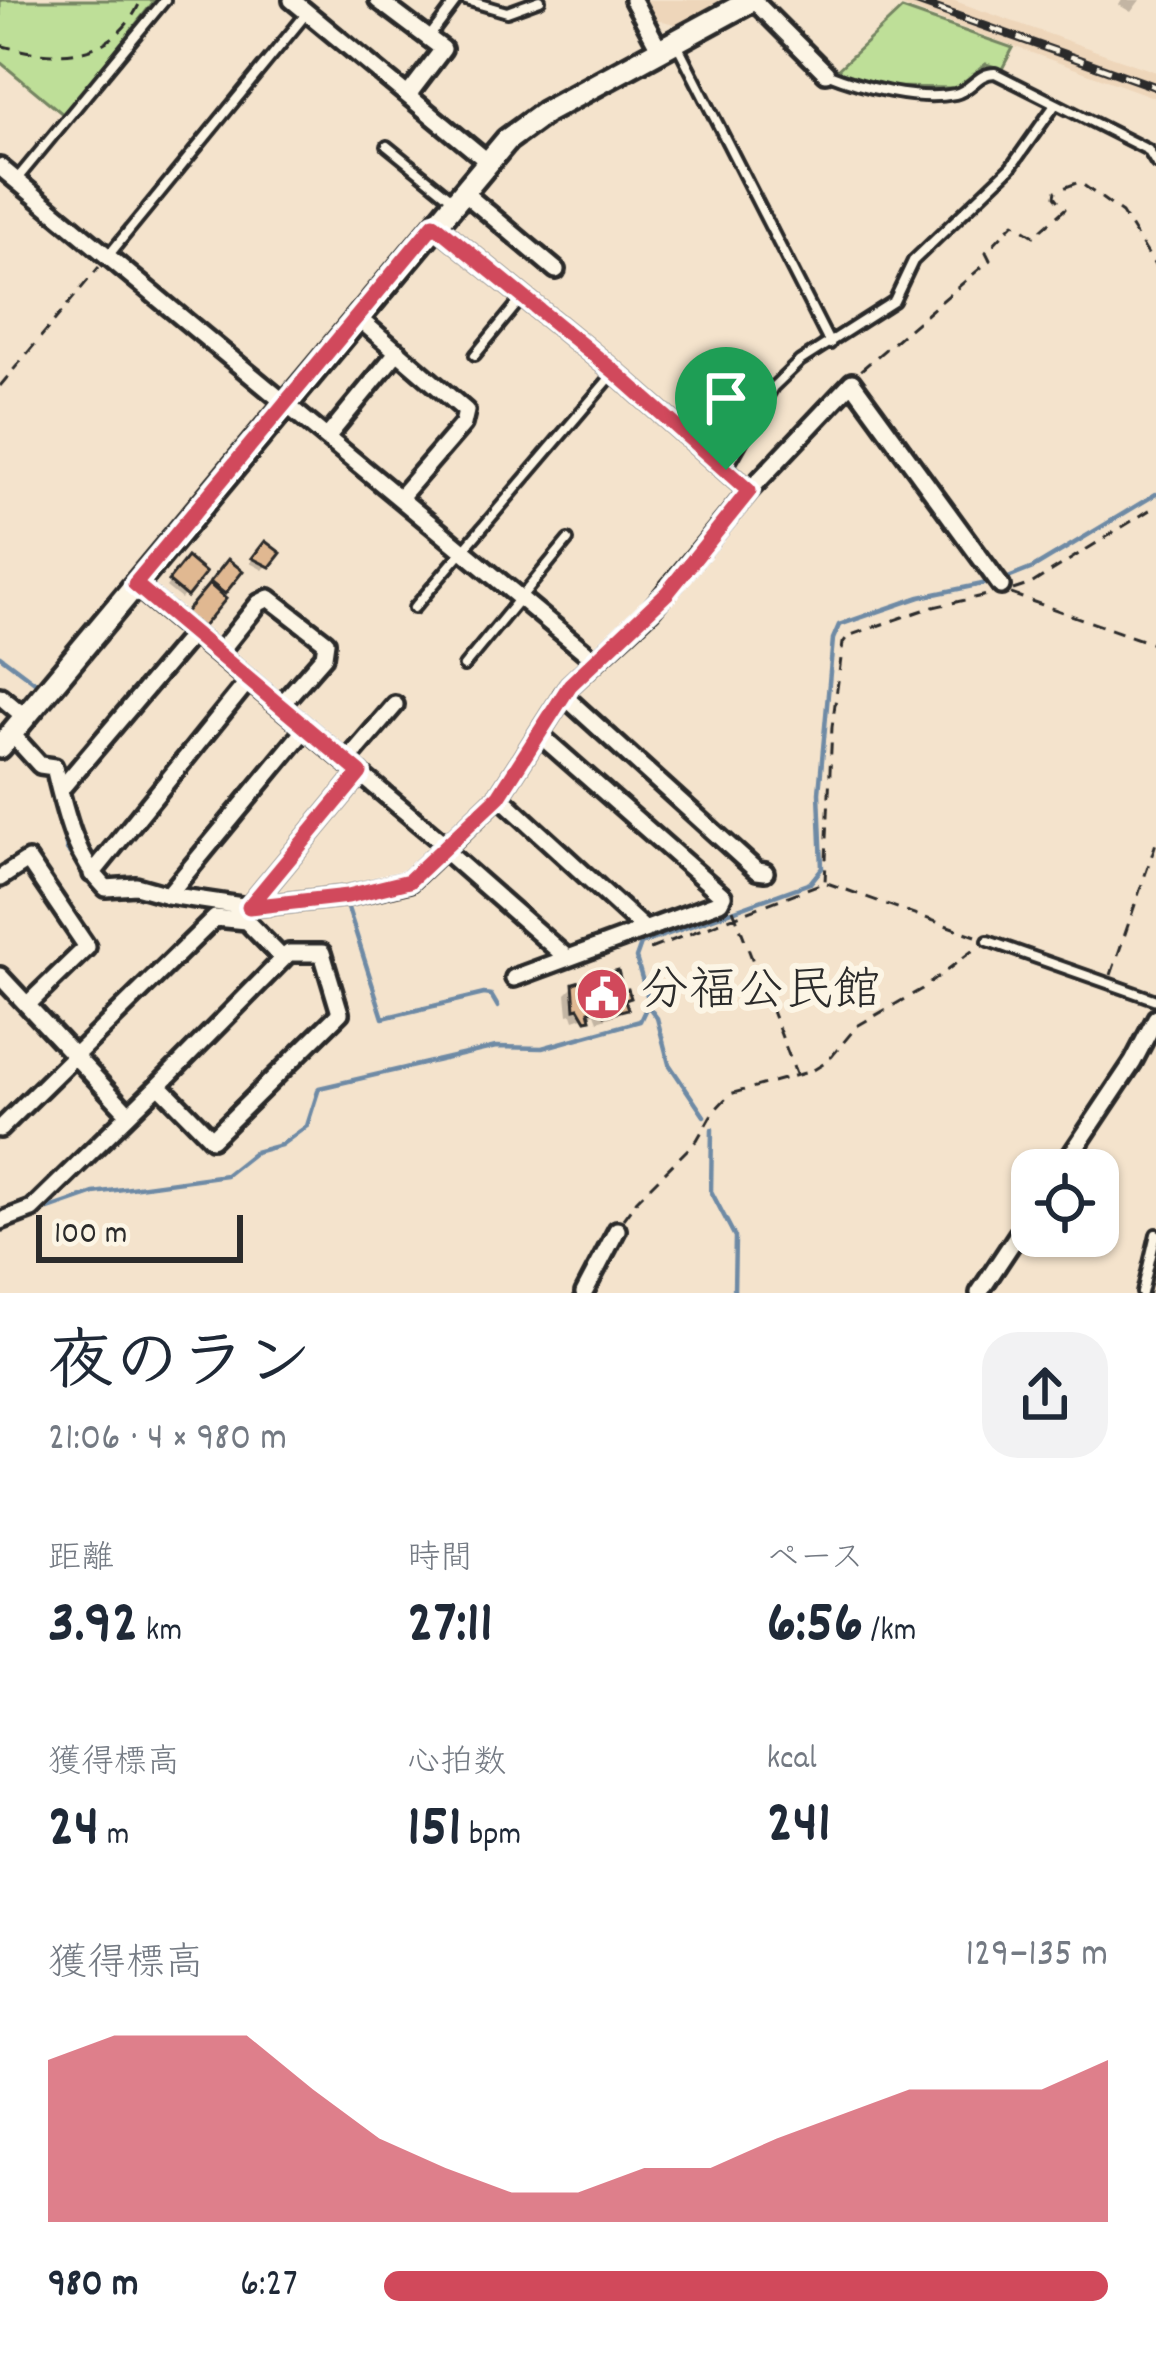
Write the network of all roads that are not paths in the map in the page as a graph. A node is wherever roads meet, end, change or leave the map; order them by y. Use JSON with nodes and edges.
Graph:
{"nodes":[{"id":1,"x":164,"y":0,"type":"edge"},
{"id":2,"x":292,"y":0,"type":"edge"},
{"id":3,"x":378,"y":0,"type":"edge"},
{"id":4,"x":462,"y":0,"type":"edge"},
{"id":5,"x":540,"y":0,"type":"edge"},
{"id":6,"x":633,"y":0,"type":"edge"},
{"id":7,"x":753,"y":0,"type":"edge"},
{"id":8,"x":313,"y":6,"type":"edge"},
{"id":9,"x":430,"y":36,"type":"junction"},
{"id":10,"x":669,"y":48,"type":"junction"},
{"id":11,"x":826,"y":73,"type":"joint"},
{"id":12,"x":408,"y":95,"type":"junction"},
{"id":13,"x":1055,"y":105,"type":"junction"},
{"id":14,"x":387,"y":146,"type":"dead end"},
{"id":15,"x":487,"y":161,"type":"junction"},
{"id":16,"x":1156,"y":164,"type":"edge"},
{"id":17,"x":0,"y":166,"type":"edge"},
{"id":18,"x":16,"y":180,"type":"junction"},
{"id":19,"x":458,"y":195,"type":"junction"},
{"id":20,"x":434,"y":224,"type":"junction"},
{"id":21,"x":108,"y":256,"type":"junction"},
{"id":22,"x":556,"y":270,"type":"dead end"},
{"id":23,"x":523,"y":296,"type":"junction"},
{"id":24,"x":357,"y":317,"type":"junction"},
{"id":25,"x":830,"y":344,"type":"junction"},
{"id":26,"x":398,"y":351,"type":"junction"},
{"id":27,"x":475,"y":355,"type":"dead end"},
{"id":28,"x":615,"y":372,"type":"junction"},
{"id":29,"x":287,"y":401,"type":"junction"},
{"id":30,"x":328,"y":436,"type":"junction"},
{"id":31,"x":726,"y":470,"type":"junction"},
{"id":32,"x":749,"y":491,"type":"junction"},
{"id":33,"x":401,"y":496,"type":"junction"},
{"id":34,"x":568,"y":540,"type":"dead end"},
{"id":35,"x":464,"y":552,"type":"junction"},
{"id":36,"x":135,"y":584,"type":"junction"},
{"id":37,"x":1000,"y":585,"type":"road end"},
{"id":38,"x":520,"y":596,"type":"junction"},
{"id":39,"x":414,"y":608,"type":"dead end"},
{"id":40,"x":193,"y":633,"type":"junction"},
{"id":41,"x":218,"y":654,"type":"junction"},
{"id":42,"x":596,"y":661,"type":"junction"},
{"id":43,"x":464,"y":666,"type":"dead end"},
{"id":44,"x":249,"y":680,"type":"junction"},
{"id":45,"x":562,"y":695,"type":"junction"},
{"id":46,"x":0,"y":696,"type":"edge"},
{"id":47,"x":395,"y":705,"type":"dead end"},
{"id":48,"x":280,"y":706,"type":"junction"},
{"id":49,"x":306,"y":728,"type":"junction"},
{"id":50,"x":12,"y":732,"type":"edge"},
{"id":51,"x":540,"y":735,"type":"junction"},
{"id":52,"x":353,"y":768,"type":"junction"},
{"id":53,"x":60,"y":790,"type":"junction"},
{"id":54,"x":499,"y":796,"type":"junction"},
{"id":55,"x":444,"y":844,"type":"junction"},
{"id":56,"x":765,"y":872,"type":"dead end"},
{"id":57,"x":92,"y":874,"type":"junction"},
{"id":58,"x":0,"y":878,"type":"edge"},
{"id":59,"x":168,"y":896,"type":"junction"},
{"id":60,"x":249,"y":907,"type":"junction"},
{"id":61,"x":644,"y":929,"type":"junction"},
{"id":62,"x":988,"y":940,"type":"road end"},
{"id":63,"x":566,"y":958,"type":"junction"},
{"id":64,"x":283,"y":959,"type":"junction"},
{"id":65,"x":0,"y":976,"type":"edge"},
{"id":66,"x":514,"y":978,"type":"dead end"},
{"id":67,"x":1156,"y":1000,"type":"edge"},
{"id":68,"x":27,"y":1005,"type":"junction"},
{"id":69,"x":1156,"y":1018,"type":"edge"},
{"id":70,"x":76,"y":1055,"type":"junction"},
{"id":71,"x":159,"y":1084,"type":"junction"},
{"id":72,"x":129,"y":1114,"type":"junction"},
{"id":73,"x":0,"y":1129,"type":"edge"},
{"id":74,"x":1075,"y":1149,"type":"edge"},
{"id":75,"x":0,"y":1221,"type":"edge"},
{"id":76,"x":617,"y":1230,"type":"road end"},
{"id":77,"x":1156,"y":1234,"type":"edge"},
{"id":78,"x":1011,"y":1245,"type":"edge"},
{"id":79,"x":584,"y":1293,"type":"edge"},
{"id":80,"x":979,"y":1293,"type":"edge"},
{"id":81,"x":1142,"y":1293,"type":"edge"}],
"edges":[{"from":1,"to":18,"type":"lane"},
{"from":2,"to":8,"type":"street"},
{"from":3,"to":9,"type":"street"},
{"from":4,"to":5,"type":"lane"},
{"from":4,"to":9,"type":"lane"},
{"from":6,"to":10,"type":"street"},
{"from":7,"to":10,"type":"street"},
{"from":7,"to":11,"type":"street"},
{"from":8,"to":12,"type":"street"},
{"from":8,"to":21,"type":"lane"},
{"from":9,"to":12,"type":"street"},
{"from":10,"to":15,"type":"street"},
{"from":10,"to":25,"type":"lane"},
{"from":11,"to":13,"type":"lane"},
{"from":12,"to":15,"type":"street"},
{"from":13,"to":16,"type":"lane"},
{"from":13,"to":25,"type":"lane"},
{"from":14,"to":19,"type":"lane"},
{"from":15,"to":19,"type":"street"},
{"from":17,"to":18,"type":"street"},
{"from":18,"to":21,"type":"street"},
{"from":19,"to":20,"type":"street"},
{"from":19,"to":22,"type":"street"},
{"from":20,"to":23,"type":"street"},
{"from":20,"to":24,"type":"street"},
{"from":21,"to":29,"type":"street"},
{"from":23,"to":27,"type":"lane"},
{"from":23,"to":28,"type":"street"},
{"from":24,"to":26,"type":"street"},
{"from":24,"to":29,"type":"street"},
{"from":25,"to":31,"type":"lane"},
{"from":26,"to":30,"type":"street"},
{"from":26,"to":33,"type":"street"},
{"from":28,"to":31,"type":"street"},
{"from":28,"to":35,"type":"lane"},
{"from":29,"to":30,"type":"street"},
{"from":29,"to":36,"type":"street"},
{"from":30,"to":33,"type":"street"},
{"from":31,"to":32,"type":"street"},
{"from":32,"to":37,"type":"street"},
{"from":32,"to":42,"type":"street"},
{"from":33,"to":35,"type":"street"},
{"from":34,"to":38,"type":"lane"},
{"from":35,"to":38,"type":"street"},
{"from":35,"to":39,"type":"lane"},
{"from":36,"to":40,"type":"street"},
{"from":36,"to":50,"type":"street"},
{"from":38,"to":42,"type":"street"},
{"from":38,"to":43,"type":"lane"},
{"from":40,"to":41,"type":"street"},
{"from":40,"to":53,"type":"street"},
{"from":41,"to":44,"type":"street"},
{"from":41,"to":48,"type":"street"},
{"from":42,"to":45,"type":"street"},
{"from":44,"to":48,"type":"street"},
{"from":44,"to":57,"type":"street"},
{"from":45,"to":51,"type":"street"},
{"from":45,"to":56,"type":"street"},
{"from":46,"to":50,"type":"street"},
{"from":47,"to":52,"type":"street"},
{"from":48,"to":49,"type":"street"},
{"from":49,"to":52,"type":"street"},
{"from":49,"to":59,"type":"street"},
{"from":50,"to":53,"type":"street"},
{"from":51,"to":54,"type":"street"},
{"from":51,"to":61,"type":"street"},
{"from":52,"to":55,"type":"street"},
{"from":52,"to":60,"type":"street"},
{"from":53,"to":57,"type":"street"},
{"from":54,"to":55,"type":"street"},
{"from":54,"to":61,"type":"street"},
{"from":55,"to":60,"type":"street"},
{"from":55,"to":63,"type":"street"},
{"from":57,"to":59,"type":"street"},
{"from":58,"to":68,"type":"street"},
{"from":59,"to":60,"type":"street"},
{"from":61,"to":63,"type":"street"},
{"from":62,"to":67,"type":"lane"},
{"from":63,"to":66,"type":"street"},
{"from":64,"to":70,"type":"street"},
{"from":64,"to":71,"type":"street"},
{"from":64,"to":71,"type":"street"},
{"from":65,"to":68,"type":"street"},
{"from":68,"to":70,"type":"street"},
{"from":69,"to":74,"type":"street"},
{"from":70,"to":72,"type":"street"},
{"from":70,"to":73,"type":"street"},
{"from":71,"to":72,"type":"street"},
{"from":72,"to":75,"type":"street"},
{"from":76,"to":79,"type":"street"},
{"from":77,"to":81,"type":"lane"},
{"from":78,"to":80,"type":"street"}]}
